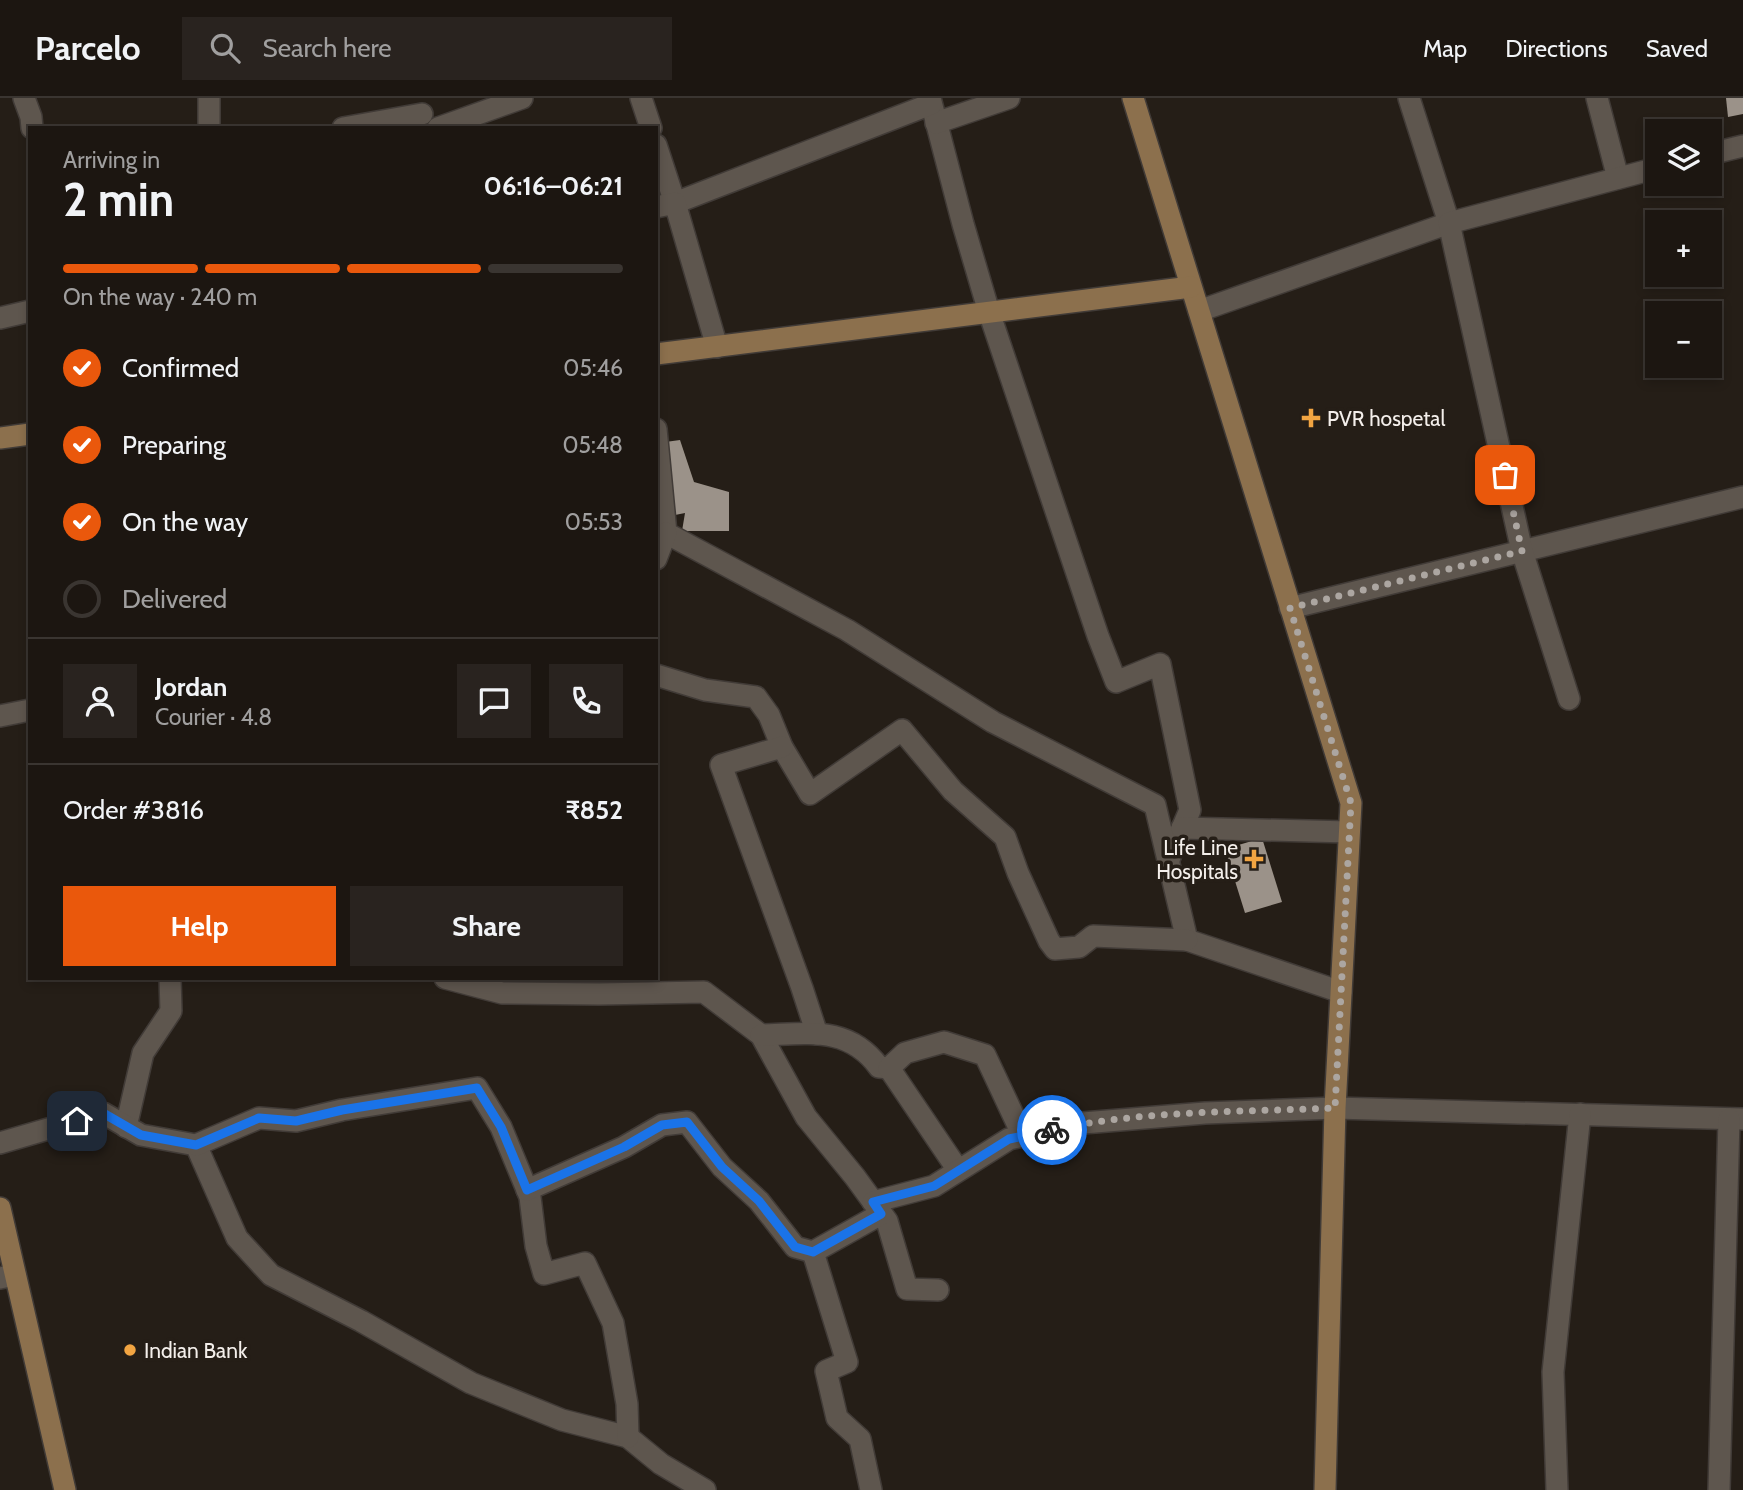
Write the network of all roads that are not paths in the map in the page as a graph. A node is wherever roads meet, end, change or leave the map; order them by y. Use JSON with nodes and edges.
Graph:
{"nodes":[{"id":1,"x":24,"y":98,"type":"edge"},
{"id":2,"x":209,"y":98,"type":"edge"},
{"id":3,"x":522,"y":98,"type":"edge"},
{"id":4,"x":641,"y":98,"type":"edge"},
{"id":5,"x":1009,"y":98,"type":"edge"},
{"id":6,"x":1133,"y":98,"type":"edge"},
{"id":7,"x":1409,"y":98,"type":"edge"},
{"id":8,"x":1597,"y":98,"type":"edge"},
{"id":9,"x":932,"y":108,"type":"edge"},
{"id":10,"x":426,"y":117,"type":"edge"},
{"id":11,"x":32,"y":126,"type":"edge"},
{"id":12,"x":209,"y":126,"type":"edge"},
{"id":13,"x":358,"y":126,"type":"edge"},
{"id":14,"x":650,"y":126,"type":"edge"},
{"id":15,"x":1743,"y":146,"type":"edge"},
{"id":16,"x":1722,"y":152,"type":"edge"},
{"id":17,"x":658,"y":157,"type":"edge"},
{"id":18,"x":1645,"y":171,"type":"edge"},
{"id":19,"x":1618,"y":178,"type":"junction"},
{"id":20,"x":666,"y":205,"type":"edge"},
{"id":21,"x":1449,"y":223,"type":"junction"},
{"id":22,"x":1191,"y":287,"type":"junction"},
{"id":23,"x":28,"y":311,"type":"edge"},
{"id":24,"x":1199,"y":311,"type":"junction"},
{"id":25,"x":989,"y":312,"type":"junction"},
{"id":26,"x":0,"y":318,"type":"edge"},
{"id":27,"x":717,"y":347,"type":"junction"},
{"id":28,"x":658,"y":354,"type":"edge"},
{"id":29,"x":28,"y":434,"type":"edge"},
{"id":30,"x":0,"y":438,"type":"edge"},
{"id":31,"x":658,"y":450,"type":"edge"},
{"id":32,"x":1743,"y":496,"type":"edge"},
{"id":33,"x":666,"y":533,"type":"junction"},
{"id":34,"x":1522,"y":551,"type":"junction"},
{"id":35,"x":658,"y":554,"type":"edge"},
{"id":36,"x":1290,"y":608,"type":"junction"},
{"id":37,"x":658,"y":676,"type":"edge"},
{"id":38,"x":1569,"y":699,"type":"dead end"},
{"id":39,"x":28,"y":710,"type":"edge"},
{"id":40,"x":0,"y":716,"type":"edge"},
{"id":41,"x":782,"y":747,"type":"junction"},
{"id":42,"x":1182,"y":828,"type":"junction"},
{"id":43,"x":1349,"y":832,"type":"junction"},
{"id":44,"x":1169,"y":859,"type":"junction"},
{"id":45,"x":1187,"y":940,"type":"junction"},
{"id":46,"x":170,"y":980,"type":"edge"},
{"id":47,"x":453,"y":980,"type":"edge"},
{"id":48,"x":622,"y":986,"type":"edge"},
{"id":49,"x":1341,"y":992,"type":"junction"},
{"id":50,"x":817,"y":1034,"type":"junction"},
{"id":51,"x":761,"y":1035,"type":"junction"},
{"id":52,"x":889,"y":1068,"type":"junction"},
{"id":53,"x":1335,"y":1108,"type":"junction"},
{"id":54,"x":1580,"y":1114,"type":"junction"},
{"id":55,"x":1736,"y":1119,"type":"edge"},
{"id":56,"x":126,"y":1127,"type":"junction"},
{"id":57,"x":1023,"y":1136,"type":"junction"},
{"id":58,"x":0,"y":1143,"type":"edge"},
{"id":59,"x":196,"y":1145,"type":"junction"},
{"id":60,"x":958,"y":1170,"type":"junction"},
{"id":61,"x":527,"y":1190,"type":"junction"},
{"id":62,"x":0,"y":1208,"type":"edge"},
{"id":63,"x":877,"y":1208,"type":"junction"},
{"id":64,"x":813,"y":1252,"type":"junction"},
{"id":65,"x":8,"y":1277,"type":"edge"},
{"id":66,"x":937,"y":1290,"type":"dead end"},
{"id":67,"x":628,"y":1437,"type":"junction"},
{"id":68,"x":65,"y":1490,"type":"edge"},
{"id":69,"x":705,"y":1490,"type":"edge"},
{"id":70,"x":871,"y":1490,"type":"edge"},
{"id":71,"x":1325,"y":1490,"type":"edge"},
{"id":72,"x":1557,"y":1490,"type":"edge"},
{"id":73,"x":1719,"y":1490,"type":"edge"}],
"edges":[{"from":1,"to":11,"type":"street"},
{"from":2,"to":12,"type":"street"},
{"from":3,"to":10,"type":"street"},
{"from":4,"to":14,"type":"street"},
{"from":5,"to":9,"type":"street"},
{"from":6,"to":22,"type":"main road"},
{"from":7,"to":21,"type":"street"},
{"from":8,"to":19,"type":"street"},
{"from":9,"to":20,"type":"street"},
{"from":9,"to":25,"type":"street"},
{"from":10,"to":13,"type":"street"},
{"from":15,"to":16,"type":"street"},
{"from":17,"to":20,"type":"street"},
{"from":18,"to":19,"type":"street"},
{"from":19,"to":21,"type":"street"},
{"from":20,"to":27,"type":"street"},
{"from":21,"to":24,"type":"street"},
{"from":21,"to":34,"type":"street"},
{"from":22,"to":24,"type":"main road"},
{"from":22,"to":25,"type":"main road"},
{"from":23,"to":26,"type":"street"},
{"from":24,"to":36,"type":"main road"},
{"from":25,"to":27,"type":"main road"},
{"from":25,"to":42,"type":"street"},
{"from":27,"to":28,"type":"main road"},
{"from":29,"to":30,"type":"main road"},
{"from":31,"to":33,"type":"street"},
{"from":32,"to":34,"type":"street"},
{"from":33,"to":35,"type":"street"},
{"from":33,"to":44,"type":"street"},
{"from":34,"to":36,"type":"street"},
{"from":34,"to":38,"type":"street"},
{"from":36,"to":43,"type":"main road"},
{"from":37,"to":41,"type":"street"},
{"from":39,"to":40,"type":"street"},
{"from":41,"to":45,"type":"street"},
{"from":41,"to":50,"type":"street"},
{"from":42,"to":43,"type":"street"},
{"from":42,"to":44,"type":"street"},
{"from":43,"to":49,"type":"main road"},
{"from":44,"to":45,"type":"street"},
{"from":45,"to":49,"type":"street"},
{"from":46,"to":56,"type":"street"},
{"from":47,"to":48,"type":"street"},
{"from":48,"to":51,"type":"street"},
{"from":49,"to":53,"type":"main road"},
{"from":50,"to":51,"type":"street"},
{"from":50,"to":52,"type":"street"},
{"from":51,"to":63,"type":"street"},
{"from":52,"to":57,"type":"street"},
{"from":52,"to":60,"type":"street"},
{"from":53,"to":54,"type":"street"},
{"from":53,"to":57,"type":"street"},
{"from":53,"to":71,"type":"main road"},
{"from":54,"to":55,"type":"street"},
{"from":54,"to":72,"type":"street"},
{"from":55,"to":73,"type":"street"},
{"from":56,"to":58,"type":"street"},
{"from":56,"to":59,"type":"street"},
{"from":57,"to":60,"type":"street"},
{"from":59,"to":61,"type":"street"},
{"from":59,"to":67,"type":"street"},
{"from":60,"to":63,"type":"street"},
{"from":61,"to":64,"type":"street"},
{"from":61,"to":67,"type":"street"},
{"from":62,"to":65,"type":"main road"},
{"from":63,"to":64,"type":"street"},
{"from":63,"to":66,"type":"street"},
{"from":64,"to":70,"type":"street"},
{"from":65,"to":68,"type":"main road"},
{"from":67,"to":69,"type":"street"}]}
